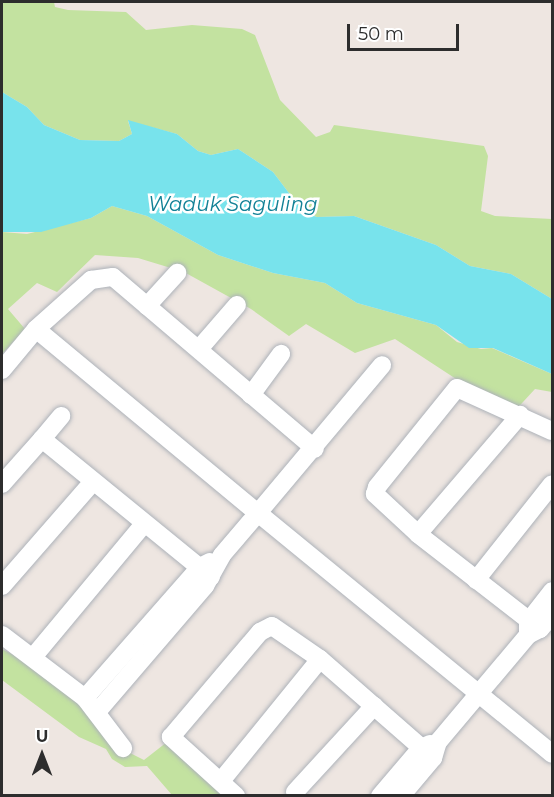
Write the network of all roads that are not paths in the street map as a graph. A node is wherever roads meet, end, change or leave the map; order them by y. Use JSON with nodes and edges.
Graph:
{"nodes":[{"id":1,"x":177,"y":273,"type":"dead end"},
{"id":2,"x":237,"y":305,"type":"dead end"},
{"id":3,"x":147,"y":306,"type":"junction"},
{"id":4,"x":36,"y":329,"type":"junction"},
{"id":5,"x":199,"y":349,"type":"junction"},
{"id":6,"x":281,"y":354,"type":"dead end"},
{"id":7,"x":382,"y":364,"type":"dead end"},
{"id":8,"x":2,"y":370,"type":"edge"},
{"id":9,"x":250,"y":395,"type":"junction"},
{"id":10,"x":520,"y":415,"type":"junction"},
{"id":11,"x":61,"y":416,"type":"dead end"},
{"id":12,"x":552,"y":431,"type":"edge"},
{"id":13,"x":42,"y":439,"type":"junction"},
{"id":14,"x":315,"y":449,"type":"junction"},
{"id":15,"x":92,"y":483,"type":"junction"},
{"id":16,"x":2,"y":484,"type":"edge"},
{"id":17,"x":552,"y":484,"type":"edge"},
{"id":18,"x":258,"y":513,"type":"junction"},
{"id":19,"x":144,"y":524,"type":"junction"},
{"id":20,"x":418,"y":534,"type":"junction"},
{"id":21,"x":205,"y":572,"type":"junction"},
{"id":22,"x":476,"y":580,"type":"junction"},
{"id":23,"x":2,"y":586,"type":"edge"},
{"id":24,"x":552,"y":591,"type":"edge"},
{"id":25,"x":552,"y":615,"type":"edge"},
{"id":26,"x":532,"y":629,"type":"junction"},
{"id":27,"x":2,"y":635,"type":"edge"},
{"id":28,"x":34,"y":656,"type":"junction"},
{"id":29,"x":320,"y":659,"type":"junction"},
{"id":30,"x":480,"y":694,"type":"junction"},
{"id":31,"x":85,"y":698,"type":"junction"},
{"id":32,"x":374,"y":706,"type":"junction"},
{"id":33,"x":97,"y":712,"type":"junction"},
{"id":34,"x":123,"y":748,"type":"dead end"},
{"id":35,"x":430,"y":749,"type":"junction"},
{"id":36,"x":552,"y":754,"type":"edge"},
{"id":37,"x":221,"y":781,"type":"junction"},
{"id":38,"x":293,"y":794,"type":"edge"},
{"id":39,"x":236,"y":795,"type":"edge"},
{"id":40,"x":380,"y":795,"type":"edge"},
{"id":41,"x":401,"y":795,"type":"edge"}],
"edges":[{"from":1,"to":3,"type":"street"},
{"from":2,"to":5,"type":"street"},
{"from":3,"to":4,"type":"street"},
{"from":3,"to":5,"type":"street"},
{"from":4,"to":8,"type":"street"},
{"from":4,"to":18,"type":"street"},
{"from":5,"to":9,"type":"street"},
{"from":6,"to":9,"type":"street"},
{"from":7,"to":14,"type":"street"},
{"from":9,"to":14,"type":"street"},
{"from":10,"to":12,"type":"street"},
{"from":10,"to":20,"type":"street"},
{"from":10,"to":20,"type":"street"},
{"from":11,"to":13,"type":"street"},
{"from":13,"to":15,"type":"street"},
{"from":13,"to":16,"type":"street"},
{"from":14,"to":18,"type":"street"},
{"from":15,"to":19,"type":"street"},
{"from":15,"to":23,"type":"street"},
{"from":17,"to":22,"type":"street"},
{"from":18,"to":21,"type":"street"},
{"from":18,"to":30,"type":"street"},
{"from":19,"to":21,"type":"street"},
{"from":19,"to":28,"type":"street"},
{"from":20,"to":22,"type":"street"},
{"from":21,"to":31,"type":"street"},
{"from":21,"to":33,"type":"street"},
{"from":22,"to":26,"type":"street"},
{"from":24,"to":26,"type":"street"},
{"from":25,"to":26,"type":"street"},
{"from":26,"to":30,"type":"street"},
{"from":27,"to":28,"type":"street"},
{"from":28,"to":31,"type":"street"},
{"from":29,"to":32,"type":"street"},
{"from":29,"to":37,"type":"street"},
{"from":29,"to":37,"type":"street"},
{"from":30,"to":35,"type":"street"},
{"from":30,"to":36,"type":"street"},
{"from":31,"to":33,"type":"street"},
{"from":32,"to":35,"type":"street"},
{"from":32,"to":38,"type":"street"},
{"from":33,"to":34,"type":"street"},
{"from":35,"to":40,"type":"street"},
{"from":35,"to":41,"type":"street"},
{"from":37,"to":39,"type":"street"}]}
